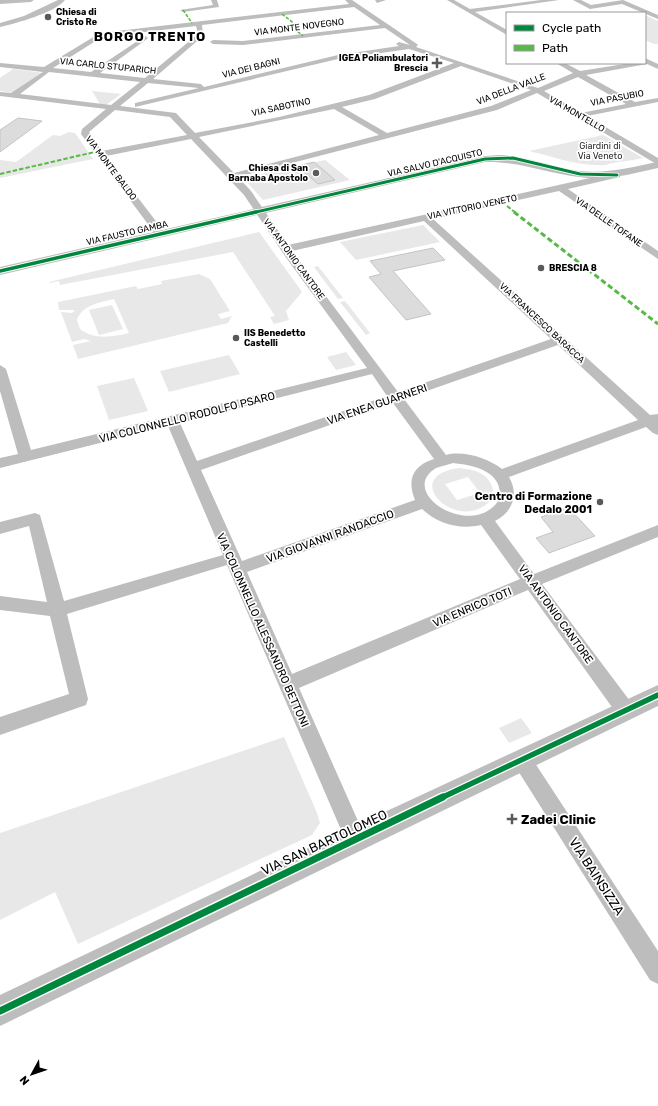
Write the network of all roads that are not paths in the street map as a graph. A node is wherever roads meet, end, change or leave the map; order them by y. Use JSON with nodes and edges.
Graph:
{"nodes":[{"id":1,"x":31,"y":0,"type":"edge"},
{"id":2,"x":62,"y":0,"type":"edge"},
{"id":3,"x":214,"y":0,"type":"edge"},
{"id":4,"x":348,"y":0,"type":"edge"},
{"id":5,"x":450,"y":0,"type":"edge"},
{"id":6,"x":556,"y":0,"type":"edge"},
{"id":7,"x":576,"y":0,"type":"edge"},
{"id":8,"x":532,"y":1,"type":"edge"},
{"id":9,"x":620,"y":1,"type":"edge"},
{"id":10,"x":0,"y":2,"type":"edge"},
{"id":11,"x":355,"y":4,"type":"junction"},
{"id":12,"x":544,"y":8,"type":"dead end"},
{"id":13,"x":182,"y":9,"type":"dead end"},
{"id":14,"x":468,"y":11,"type":"junction"},
{"id":15,"x":645,"y":12,"type":"edge"},
{"id":16,"x":658,"y":12,"type":"edge"},
{"id":17,"x":646,"y":13,"type":"edge"},
{"id":18,"x":649,"y":14,"type":"junction"},
{"id":19,"x":658,"y":17,"type":"edge"},
{"id":20,"x":197,"y":23,"type":"junction"},
{"id":21,"x":0,"y":25,"type":"edge"},
{"id":22,"x":387,"y":26,"type":"junction"},
{"id":23,"x":506,"y":32,"type":"edge"},
{"id":24,"x":145,"y":38,"type":"dead end"},
{"id":25,"x":213,"y":42,"type":"dead end"},
{"id":26,"x":412,"y":45,"type":"junction"},
{"id":27,"x":368,"y":52,"type":"junction"},
{"id":28,"x":658,"y":61,"type":"edge"},
{"id":29,"x":646,"y":62,"type":"edge"},
{"id":30,"x":461,"y":63,"type":"junction"},
{"id":31,"x":562,"y":64,"type":"edge"},
{"id":32,"x":635,"y":64,"type":"edge"},
{"id":33,"x":0,"y":65,"type":"edge"},
{"id":34,"x":658,"y":67,"type":"edge"},
{"id":35,"x":46,"y":71,"type":"junction"},
{"id":36,"x":578,"y":74,"type":"junction"},
{"id":37,"x":92,"y":75,"type":"junction"},
{"id":38,"x":147,"y":81,"type":"junction"},
{"id":39,"x":214,"y":87,"type":"junction"},
{"id":40,"x":537,"y":90,"type":"junction"},
{"id":41,"x":0,"y":94,"type":"edge"},
{"id":42,"x":11,"y":96,"type":"junction"},
{"id":43,"x":658,"y":100,"type":"edge"},
{"id":44,"x":0,"y":102,"type":"edge"},
{"id":45,"x":138,"y":105,"type":"dead end"},
{"id":46,"x":634,"y":105,"type":"junction"},
{"id":47,"x":335,"y":106,"type":"junction"},
{"id":48,"x":113,"y":108,"type":"junction"},
{"id":49,"x":326,"y":108,"type":"junction"},
{"id":50,"x":581,"y":116,"type":"junction"},
{"id":51,"x":193,"y":135,"type":"junction"},
{"id":52,"x":386,"y":136,"type":"junction"},
{"id":53,"x":376,"y":139,"type":"junction"},
{"id":54,"x":101,"y":154,"type":"junction"},
{"id":55,"x":658,"y":162,"type":"edge"},
{"id":56,"x":658,"y":165,"type":"edge"},
{"id":57,"x":646,"y":168,"type":"junction"},
{"id":58,"x":617,"y":175,"type":"junction"},
{"id":59,"x":233,"y":176,"type":"junction"},
{"id":60,"x":560,"y":188,"type":"junction"},
{"id":61,"x":258,"y":210,"type":"junction"},
{"id":62,"x":425,"y":216,"type":"junction"},
{"id":63,"x":160,"y":234,"type":"junction"},
{"id":64,"x":658,"y":244,"type":"edge"},
{"id":65,"x":646,"y":248,"type":"junction"},
{"id":66,"x":286,"y":249,"type":"junction"},
{"id":67,"x":658,"y":256,"type":"edge"},
{"id":68,"x":0,"y":271,"type":"edge"},
{"id":69,"x":561,"y":340,"type":"junction"},
{"id":70,"x":0,"y":368,"type":"edge"},
{"id":71,"x":374,"y":370,"type":"junction"},
{"id":72,"x":395,"y":397,"type":"junction"},
{"id":73,"x":172,"y":420,"type":"junction"},
{"id":74,"x":655,"y":423,"type":"edge"},
{"id":75,"x":26,"y":457,"type":"junction"},
{"id":76,"x":442,"y":460,"type":"junction"},
{"id":77,"x":0,"y":463,"type":"edge"},
{"id":78,"x":193,"y":468,"type":"junction"},
{"id":79,"x":499,"y":475,"type":"junction"},
{"id":80,"x":423,"y":503,"type":"junction"},
{"id":81,"x":485,"y":519,"type":"junction"},
{"id":82,"x":0,"y":528,"type":"edge"},
{"id":83,"x":658,"y":531,"type":"edge"},
{"id":84,"x":235,"y":564,"type":"junction"},
{"id":85,"x":532,"y":581,"type":"junction"},
{"id":86,"x":0,"y":603,"type":"edge"},
{"id":87,"x":57,"y":610,"type":"junction"},
{"id":88,"x":288,"y":684,"type":"junction"},
{"id":89,"x":658,"y":695,"type":"edge"},
{"id":90,"x":626,"y":711,"type":"junction"},
{"id":91,"x":0,"y":726,"type":"edge"},
{"id":92,"x":522,"y":760,"type":"junction"},
{"id":93,"x":355,"y":839,"type":"junction"},
{"id":94,"x":658,"y":972,"type":"edge"},
{"id":95,"x":0,"y":1011,"type":"edge"}],
"edges":[{"from":1,"to":10,"type":"street"},
{"from":2,"to":21,"type":"street"},
{"from":3,"to":13,"type":"street"},
{"from":4,"to":11,"type":"street","name":"VIA DEI BAGNI"},
{"from":5,"to":14,"type":"street"},
{"from":6,"to":8,"type":"street"},
{"from":7,"to":9,"type":"street"},
{"from":8,"to":12,"type":"street"},
{"from":8,"to":14,"type":"street"},
{"from":9,"to":15,"type":"street"},
{"from":11,"to":20,"type":"street"},
{"from":11,"to":22,"type":"street","name":"VIA DEI BAGNI"},
{"from":14,"to":23,"type":"street"},
{"from":16,"to":18,"type":"street"},
{"from":17,"to":18,"type":"street"},
{"from":18,"to":19,"type":"street"},
{"from":20,"to":35,"type":"street"},
{"from":20,"to":38,"type":"street"},
{"from":22,"to":25,"type":"street","name":"VIA MONTE NOVEGNO"},
{"from":22,"to":26,"type":"street","name":"VIA DEI BAGNI"},
{"from":24,"to":37,"type":"street"},
{"from":26,"to":27,"type":"street","name":"VIA DEI BAGNI"},
{"from":26,"to":27,"type":"street","name":"VIA DEI BAGNI"},
{"from":26,"to":30,"type":"street","name":"VIA DEI BAGNI"},
{"from":27,"to":39,"type":"street","name":"VIA DEI BAGNI"},
{"from":28,"to":29,"type":"street","name":"VIA DELLA VALLE"},
{"from":29,"to":34,"type":"street"},
{"from":30,"to":40,"type":"street","name":"VIA DEI BAGNI"},
{"from":30,"to":47,"type":"street","name":"VIA SABOTINO"},
{"from":31,"to":36,"type":"street"},
{"from":32,"to":36,"type":"street","name":"VIA DELLA VALLE"},
{"from":33,"to":35,"type":"street","name":"VIA CARLO STUPARICH"},
{"from":35,"to":37,"type":"street","name":"VIA CARLO STUPARICH"},
{"from":35,"to":42,"type":"street"},
{"from":36,"to":40,"type":"street","name":"VIA DELLA VALLE"},
{"from":36,"to":46,"type":"street"},
{"from":37,"to":38,"type":"street","name":"VIA CARLO STUPARICH"},
{"from":38,"to":39,"type":"street","name":"VIA CARLO STUPARICH"},
{"from":38,"to":48,"type":"street"},
{"from":39,"to":45,"type":"street","name":"VIA DEI BAGNI"},
{"from":40,"to":50,"type":"street","name":"VIA MONTELLO"},
{"from":40,"to":52,"type":"street","name":"VIA DELLA VALLE"},
{"from":41,"to":42,"type":"street","name":"VIA ANTONIO CANTORE"},
{"from":42,"to":44,"type":"street"},
{"from":42,"to":48,"type":"street","name":"VIA ANTONIO CANTORE"},
{"from":43,"to":46,"type":"street","name":"VIA PASUBIO"},
{"from":46,"to":50,"type":"street","name":"VIA PASUBIO"},
{"from":47,"to":49,"type":"street","name":"VIA SABOTINO"},
{"from":47,"to":52,"type":"street"},
{"from":48,"to":51,"type":"street","name":"VIA ANTONIO CANTORE"},
{"from":48,"to":54,"type":"street","name":"VIA MONTE BALDO"},
{"from":49,"to":51,"type":"street","name":"VIA SABOTINO"},
{"from":49,"to":53,"type":"street"},
{"from":50,"to":55,"type":"street","name":"VIA MONTELLO"},
{"from":51,"to":54,"type":"street","name":"VIA SABOTINO"},
{"from":51,"to":59,"type":"street","name":"VIA ANTONIO CANTORE"},
{"from":52,"to":53,"type":"street","name":"VIA DELLA VALLE"},
{"from":53,"to":59,"type":"street","name":"VIA DELLA VALLE"},
{"from":54,"to":63,"type":"street","name":"VIA MONTE BALDO"},
{"from":56,"to":57,"type":"street","name":"VIA VITTORIO VENETO"},
{"from":57,"to":58,"type":"street","name":"VIA VITTORIO VENETO"},
{"from":57,"to":61,"type":"street","name":"VIA SALVO D'ACQUISTO"},
{"from":58,"to":60,"type":"street","name":"VIA VITTORIO VENETO"},
{"from":58,"to":61,"type":"street","name":"VIA SALVO D'ACQUISTO"},
{"from":59,"to":61,"type":"street","name":"VIA ANTONIO CANTORE"},
{"from":60,"to":62,"type":"street","name":"VIA VITTORIO VENETO"},
{"from":60,"to":65,"type":"street","name":"VIA DELLE TOFANE"},
{"from":61,"to":63,"type":"street","name":"VIA FAUSTO GAMBA"},
{"from":61,"to":66,"type":"street","name":"VIA ANTONIO CANTORE"},
{"from":62,"to":66,"type":"street","name":"VIA VITTORIO VENETO"},
{"from":62,"to":69,"type":"street","name":"VIA FRANCESCO BARACCA"},
{"from":63,"to":68,"type":"street","name":"VIA FAUSTO GAMBA"},
{"from":64,"to":65,"type":"street"},
{"from":65,"to":67,"type":"street","name":"VIA DELLE TOFANE"},
{"from":66,"to":71,"type":"street","name":"VIA ANTONIO CANTORE"},
{"from":69,"to":72,"type":"street","name":"VIA ENEA GUARNERI"},
{"from":69,"to":74,"type":"street","name":"VIA FRANCESCO BARACCA"},
{"from":70,"to":75,"type":"street"},
{"from":71,"to":72,"type":"street","name":"VIA ANTONIO CANTORE"},
{"from":71,"to":73,"type":"street","name":"VIA COLONNELLO RODOLFO PSARO"},
{"from":72,"to":76,"type":"street","name":"VIA ANTONIO CANTORE"},
{"from":72,"to":78,"type":"street","name":"VIA ENEA GUARNERI"},
{"from":73,"to":75,"type":"street","name":"VIA COLONNELLO RODOLFO PSARO"},
{"from":73,"to":78,"type":"street","name":"VIA COLONNELLO ALESSANDRO BETTONI"},
{"from":74,"to":79,"type":"street"},
{"from":75,"to":77,"type":"street","name":"VIA COLONNELLO RODOLFO PSARO"},
{"from":76,"to":79,"type":"street"},
{"from":76,"to":80,"type":"street"},
{"from":78,"to":84,"type":"street","name":"VIA COLONNELLO ALESSANDRO BETTONI"},
{"from":79,"to":81,"type":"street"},
{"from":80,"to":81,"type":"street"},
{"from":80,"to":84,"type":"street","name":"VIA GIOVANNI RANDACCIO"},
{"from":81,"to":85,"type":"street","name":"VIA ANTONIO CANTORE"},
{"from":82,"to":87,"type":"street"},
{"from":83,"to":85,"type":"street","name":"VIA ENRICO TOTI"},
{"from":84,"to":87,"type":"street","name":"VIA GIOVANNI RANDACCIO"},
{"from":84,"to":88,"type":"street","name":"VIA COLONNELLO ALESSANDRO BETTONI"},
{"from":85,"to":88,"type":"street","name":"VIA ENRICO TOTI"},
{"from":85,"to":90,"type":"street","name":"VIA ANTONIO CANTORE"},
{"from":86,"to":87,"type":"street","name":"VIA GIOVANNI RANDACCIO"},
{"from":87,"to":91,"type":"street"},
{"from":88,"to":93,"type":"street","name":"VIA COLONNELLO ALESSANDRO BETTONI"},
{"from":89,"to":90,"type":"street","name":"VIA SAN BARTOLOMEO"},
{"from":90,"to":92,"type":"street","name":"VIA SAN BARTOLOMEO"},
{"from":92,"to":93,"type":"street","name":"VIA SAN BARTOLOMEO"},
{"from":92,"to":94,"type":"street","name":"VIA BAINSIZZA"},
{"from":93,"to":95,"type":"street","name":"VIA SAN BARTOLOMEO"}]}
